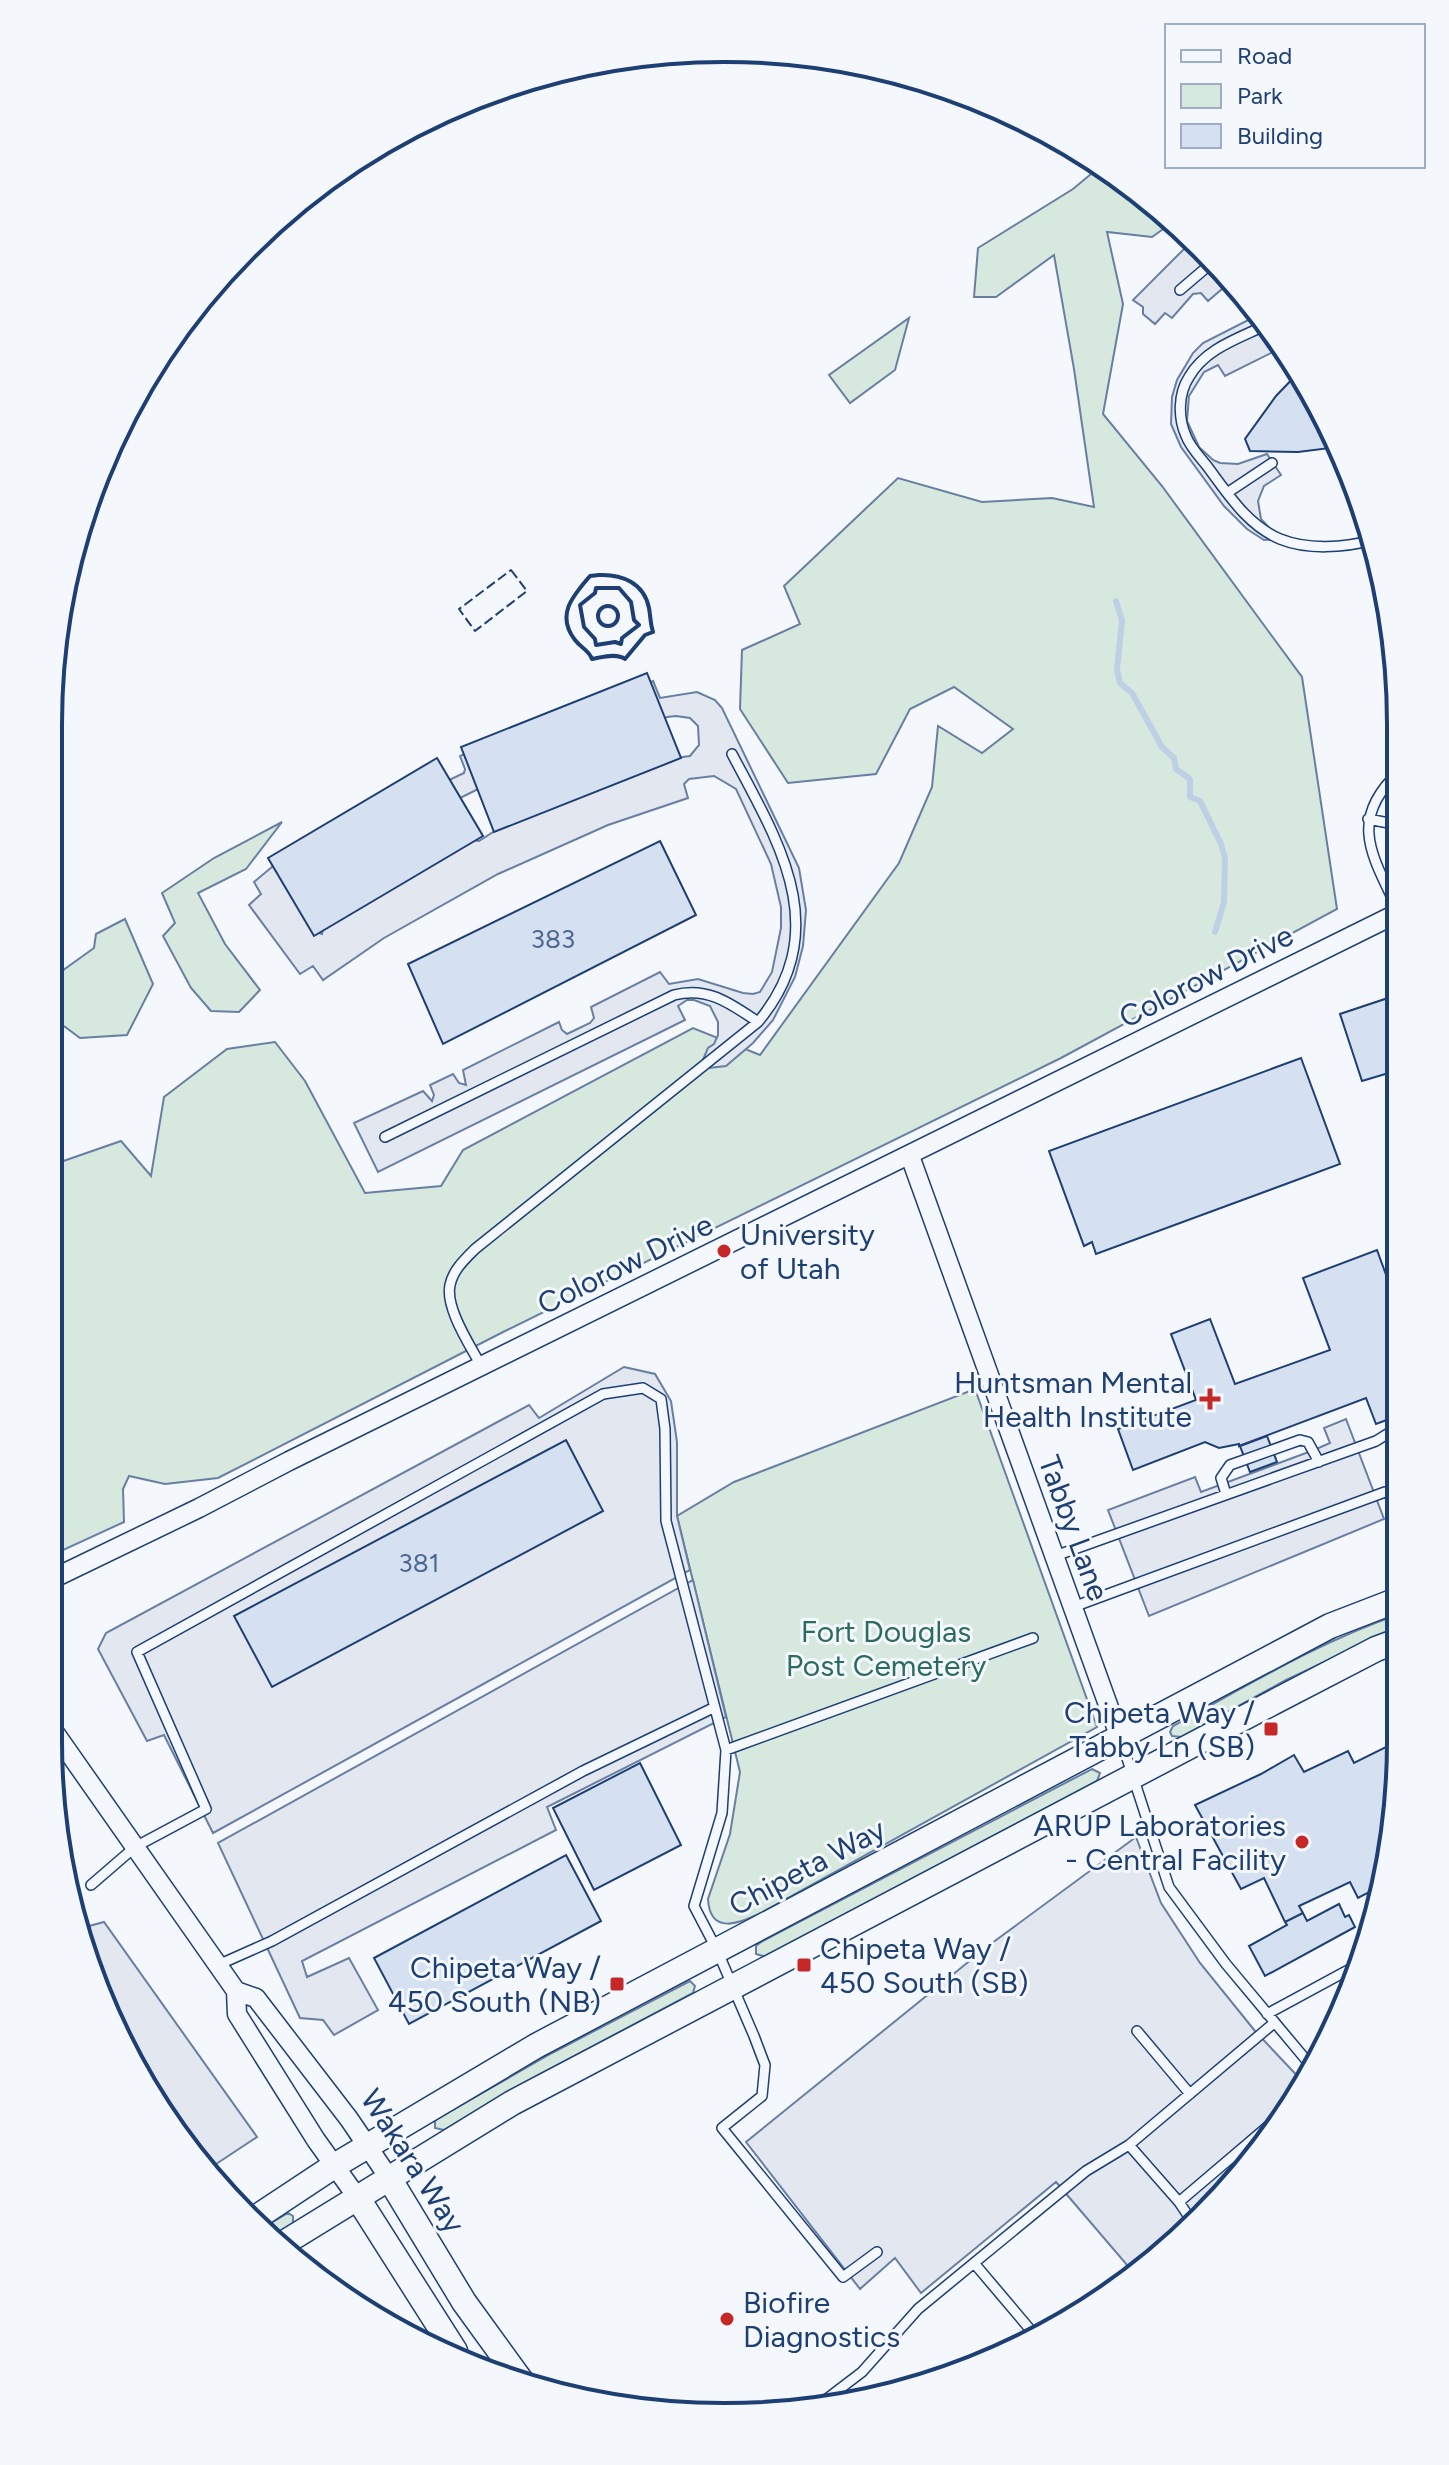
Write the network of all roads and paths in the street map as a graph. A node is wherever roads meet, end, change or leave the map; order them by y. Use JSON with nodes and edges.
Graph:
{"nodes":[{"id":1,"x":1205,"y":269,"type":"edge"},
{"id":2,"x":1180,"y":290,"type":"dead end"},
{"id":3,"x":1256,"y":330,"type":"edge"},
{"id":4,"x":1272,"y":463,"type":"dead end"},
{"id":5,"x":1227,"y":493,"type":"junction"},
{"id":6,"x":1361,"y":542,"type":"edge"},
{"id":7,"x":732,"y":754,"type":"dead end"},
{"id":8,"x":1387,"y":785,"type":"edge"},
{"id":9,"x":1368,"y":819,"type":"junction"},
{"id":10,"x":1387,"y":824,"type":"edge"},
{"id":11,"x":1387,"y":887,"type":"edge"},
{"id":12,"x":1387,"y":918,"type":"edge"},
{"id":13,"x":758,"y":1022,"type":"junction"},
{"id":14,"x":385,"y":1137,"type":"dead end"},
{"id":15,"x":910,"y":1156,"type":"junction"},
{"id":16,"x":481,"y":1366,"type":"junction"},
{"id":17,"x":1387,"y":1434,"type":"edge"},
{"id":18,"x":1319,"y":1462,"type":"junction"},
{"id":19,"x":1387,"y":1493,"type":"edge"},
{"id":20,"x":1226,"y":1494,"type":"junction"},
{"id":21,"x":1055,"y":1556,"type":"junction"},
{"id":22,"x":62,"y":1574,"type":"edge"},
{"id":23,"x":1387,"y":1604,"type":"edge"},
{"id":24,"x":1073,"y":1607,"type":"junction"},
{"id":25,"x":1033,"y":1638,"type":"dead end"},
{"id":26,"x":1387,"y":1645,"type":"edge"},
{"id":27,"x":713,"y":1708,"type":"junction"},
{"id":28,"x":1120,"y":1738,"type":"junction"},
{"id":29,"x":62,"y":1743,"type":"edge"},
{"id":30,"x":726,"y":1750,"type":"junction"},
{"id":31,"x":1132,"y":1777,"type":"junction"},
{"id":32,"x":135,"y":1847,"type":"junction"},
{"id":33,"x":91,"y":1885,"type":"dead end"},
{"id":34,"x":717,"y":1950,"type":"junction"},
{"id":35,"x":218,"y":1965,"type":"junction"},
{"id":36,"x":1345,"y":1973,"type":"edge"},
{"id":37,"x":733,"y":1986,"type":"junction"},
{"id":38,"x":236,"y":1991,"type":"junction"},
{"id":39,"x":1271,"y":2018,"type":"junction"},
{"id":40,"x":1137,"y":2031,"type":"dead end"},
{"id":41,"x":1305,"y":2059,"type":"edge"},
{"id":42,"x":1190,"y":2094,"type":"junction"},
{"id":43,"x":1254,"y":2138,"type":"edge"},
{"id":44,"x":1129,"y":2145,"type":"junction"},
{"id":45,"x":369,"y":2146,"type":"junction"},
{"id":46,"x":334,"y":2166,"type":"junction"},
{"id":47,"x":389,"y":2178,"type":"junction"},
{"id":48,"x":357,"y":2197,"type":"junction"},
{"id":49,"x":1179,"y":2202,"type":"junction"},
{"id":50,"x":261,"y":2214,"type":"edge"},
{"id":51,"x":1187,"y":2214,"type":"edge"},
{"id":52,"x":289,"y":2240,"type":"edge"},
{"id":53,"x":877,"y":2252,"type":"dead end"},
{"id":54,"x":974,"y":2263,"type":"junction"},
{"id":55,"x":1029,"y":2329,"type":"edge"},
{"id":56,"x":449,"y":2343,"type":"edge"},
{"id":57,"x":512,"y":2368,"type":"edge"},
{"id":58,"x":834,"y":2393,"type":"edge"}],
"edges":[{"from":1,"to":2,"type":"lane"},
{"from":3,"to":5,"type":"lane"},
{"from":4,"to":5,"type":"lane"},
{"from":5,"to":6,"type":"lane"},
{"from":7,"to":13,"type":"lane"},
{"from":8,"to":9,"type":"lane"},
{"from":9,"to":10,"type":"lane"},
{"from":9,"to":11,"type":"lane"},
{"from":12,"to":15,"type":"street","name":"Colorow Drive"},
{"from":13,"to":14,"type":"lane"},
{"from":13,"to":16,"type":"lane"},
{"from":15,"to":16,"type":"street","name":"Colorow Drive"},
{"from":15,"to":21,"type":"street","name":"Tabby Lane"},
{"from":16,"to":22,"type":"street","name":"Colorow Drive"},
{"from":17,"to":18,"type":"lane"},
{"from":18,"to":20,"type":"lane"},
{"from":18,"to":20,"type":"lane"},
{"from":19,"to":24,"type":"lane"},
{"from":20,"to":21,"type":"lane"},
{"from":21,"to":24,"type":"street","name":"Tabby Lane"},
{"from":23,"to":28,"type":"street","name":"Chipeta Way"},
{"from":24,"to":28,"type":"street","name":"Tabby Lane"},
{"from":25,"to":30,"type":"lane"},
{"from":26,"to":31,"type":"street"},
{"from":27,"to":30,"type":"lane"},
{"from":27,"to":32,"type":"lane"},
{"from":27,"to":35,"type":"lane"},
{"from":28,"to":31,"type":"lane"},
{"from":28,"to":34,"type":"street","name":"Chipeta Way"},
{"from":29,"to":32,"type":"street","name":"Wakara Way"},
{"from":30,"to":34,"type":"lane"},
{"from":31,"to":37,"type":"street"},
{"from":31,"to":39,"type":"lane"},
{"from":32,"to":33,"type":"lane"},
{"from":32,"to":35,"type":"street","name":"Wakara Way"},
{"from":34,"to":37,"type":"lane"},
{"from":34,"to":45,"type":"street","name":"Chipeta Way"},
{"from":35,"to":38,"type":"street","name":"Wakara Way"},
{"from":36,"to":39,"type":"lane"},
{"from":37,"to":47,"type":"street"},
{"from":37,"to":53,"type":"lane"},
{"from":38,"to":45,"type":"street","name":"Wakara Way"},
{"from":38,"to":46,"type":"street","name":"Wakara Way"},
{"from":39,"to":41,"type":"lane"},
{"from":39,"to":42,"type":"lane"},
{"from":40,"to":42,"type":"lane"},
{"from":42,"to":44,"type":"lane"},
{"from":43,"to":49,"type":"lane"},
{"from":44,"to":49,"type":"lane"},
{"from":44,"to":54,"type":"lane"},
{"from":45,"to":46,"type":"street","name":"Chipeta Way"},
{"from":45,"to":47,"type":"street","name":"Wakara Way"},
{"from":46,"to":48,"type":"street","name":"Wakara Way"},
{"from":46,"to":50,"type":"street","name":"Chipeta Way"},
{"from":47,"to":48,"type":"street"},
{"from":47,"to":57,"type":"street","name":"Wakara Way"},
{"from":48,"to":52,"type":"street"},
{"from":48,"to":56,"type":"street","name":"Wakara Way"},
{"from":49,"to":51,"type":"lane"},
{"from":54,"to":55,"type":"lane"},
{"from":54,"to":58,"type":"lane"}]}
